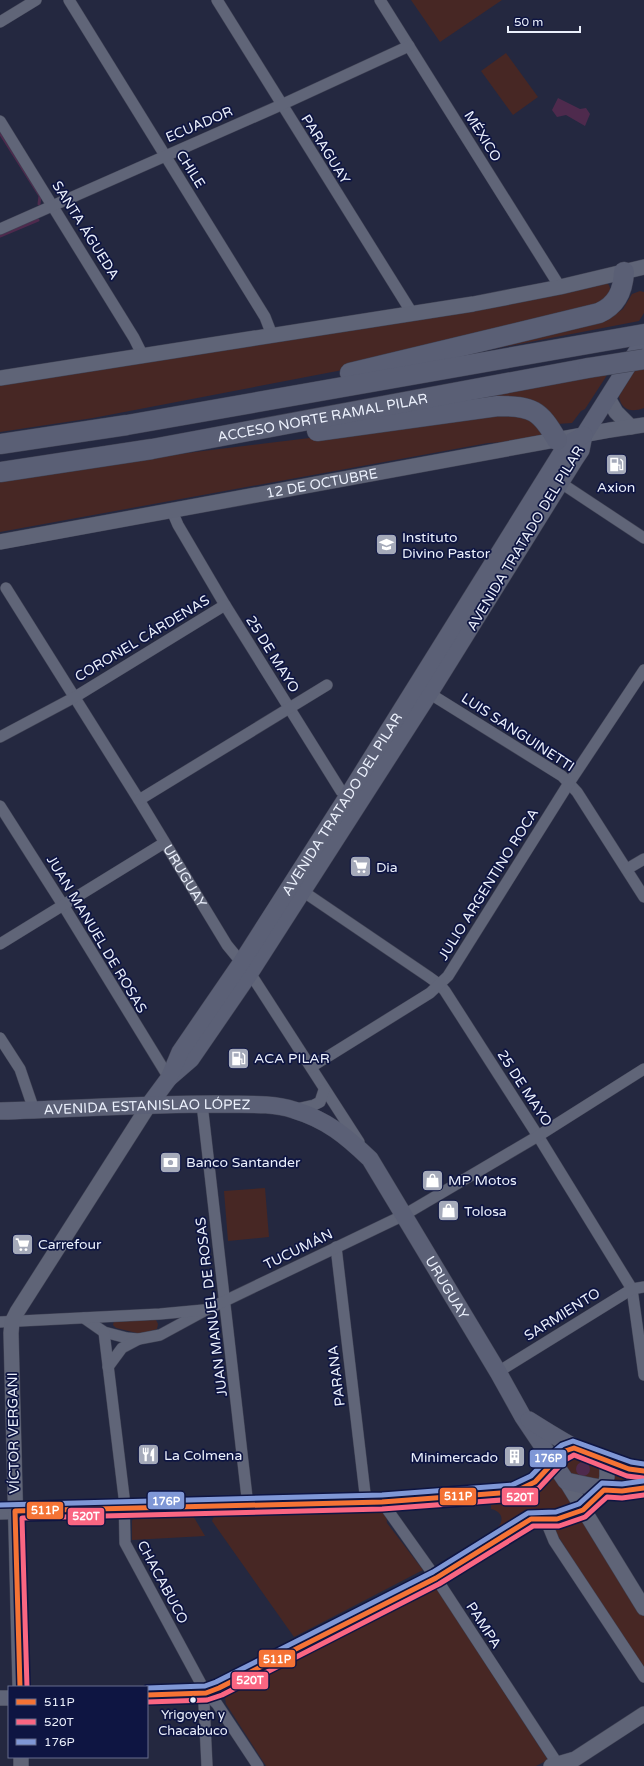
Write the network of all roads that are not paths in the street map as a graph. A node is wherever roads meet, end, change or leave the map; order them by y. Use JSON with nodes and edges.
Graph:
{"nodes":[{"id":1,"x":36,"y":0,"type":"edge"},
{"id":2,"x":69,"y":0,"type":"edge"},
{"id":3,"x":216,"y":0,"type":"edge"},
{"id":4,"x":380,"y":0,"type":"edge"},
{"id":5,"x":0,"y":22,"type":"edge"},
{"id":6,"x":408,"y":46,"type":"junction"},
{"id":7,"x":281,"y":105,"type":"junction"},
{"id":8,"x":0,"y":121,"type":"edge"},
{"id":9,"x":165,"y":155,"type":"junction"},
{"id":10,"x":54,"y":206,"type":"junction"},
{"id":11,"x":0,"y":229,"type":"edge"},
{"id":12,"x":638,"y":269,"type":"edge"},
{"id":13,"x":560,"y":287,"type":"junction"},
{"id":14,"x":412,"y":313,"type":"junction"},
{"id":15,"x":644,"y":334,"type":"edge"},
{"id":16,"x":272,"y":335,"type":"junction"},
{"id":17,"x":644,"y":340,"type":"edge"},
{"id":18,"x":143,"y":356,"type":"junction"},
{"id":19,"x":644,"y":359,"type":"edge"},
{"id":20,"x":0,"y":378,"type":"edge"},
{"id":21,"x":608,"y":398,"type":"junction"},
{"id":22,"x":127,"y":425,"type":"junction"},
{"id":23,"x":637,"y":426,"type":"edge"},
{"id":24,"x":584,"y":435,"type":"junction"},
{"id":25,"x":557,"y":440,"type":"junction"},
{"id":26,"x":0,"y":444,"type":"edge"},
{"id":27,"x":152,"y":449,"type":"junction"},
{"id":28,"x":0,"y":472,"type":"edge"},
{"id":29,"x":561,"y":483,"type":"junction"},
{"id":30,"x":172,"y":511,"type":"junction"},
{"id":31,"x":644,"y":538,"type":"edge"},
{"id":32,"x":0,"y":542,"type":"edge"},
{"id":33,"x":6,"y":588,"type":"dead end"},
{"id":34,"x":225,"y":605,"type":"junction"},
{"id":35,"x":644,"y":670,"type":"edge"},
{"id":36,"x":327,"y":685,"type":"dead end"},
{"id":37,"x":423,"y":690,"type":"junction"},
{"id":38,"x":75,"y":697,"type":"junction"},
{"id":39,"x":290,"y":708,"type":"junction"},
{"id":40,"x":0,"y":737,"type":"edge"},
{"id":41,"x":570,"y":783,"type":"junction"},
{"id":42,"x":139,"y":800,"type":"junction"},
{"id":43,"x":353,"y":801,"type":"junction"},
{"id":44,"x":0,"y":806,"type":"edge"},
{"id":45,"x":164,"y":843,"type":"junction"},
{"id":46,"x":644,"y":859,"type":"edge"},
{"id":47,"x":627,"y":869,"type":"junction"},
{"id":48,"x":296,"y":887,"type":"junction"},
{"id":49,"x":644,"y":897,"type":"edge"},
{"id":50,"x":63,"y":905,"type":"junction"},
{"id":51,"x":0,"y":944,"type":"edge"},
{"id":52,"x":245,"y":968,"type":"junction"},
{"id":53,"x":440,"y":985,"type":"junction"},
{"id":54,"x":0,"y":1038,"type":"edge"},
{"id":55,"x":311,"y":1067,"type":"junction"},
{"id":56,"x":644,"y":1069,"type":"edge"},
{"id":57,"x":169,"y":1078,"type":"junction"},
{"id":58,"x":324,"y":1090,"type":"junction"},
{"id":59,"x":202,"y":1104,"type":"junction"},
{"id":60,"x":149,"y":1105,"type":"junction"},
{"id":61,"x":293,"y":1109,"type":"junction"},
{"id":62,"x":34,"y":1110,"type":"junction"},
{"id":63,"x":0,"y":1111,"type":"edge"},
{"id":64,"x":538,"y":1136,"type":"junction"},
{"id":65,"x":370,"y":1159,"type":"junction"},
{"id":66,"x":404,"y":1214,"type":"junction"},
{"id":67,"x":336,"y":1247,"type":"junction"},
{"id":68,"x":644,"y":1287,"type":"edge"},
{"id":69,"x":632,"y":1289,"type":"junction"},
{"id":70,"x":226,"y":1302,"type":"junction"},
{"id":71,"x":206,"y":1310,"type":"junction"},
{"id":72,"x":160,"y":1314,"type":"junction"},
{"id":73,"x":116,"y":1316,"type":"junction"},
{"id":74,"x":84,"y":1318,"type":"junction"},
{"id":75,"x":6,"y":1322,"type":"edge"},
{"id":76,"x":104,"y":1332,"type":"junction"},
{"id":77,"x":160,"y":1335,"type":"junction"},
{"id":78,"x":139,"y":1339,"type":"junction"},
{"id":79,"x":108,"y":1367,"type":"junction"},
{"id":80,"x":498,"y":1372,"type":"junction"},
{"id":81,"x":644,"y":1374,"type":"edge"},
{"id":82,"x":523,"y":1417,"type":"junction"},
{"id":83,"x":574,"y":1448,"type":"junction"},
{"id":84,"x":607,"y":1462,"type":"junction"},
{"id":85,"x":554,"y":1463,"type":"junction"},
{"id":86,"x":644,"y":1471,"type":"edge"},
{"id":87,"x":566,"y":1481,"type":"junction"},
{"id":88,"x":644,"y":1488,"type":"edge"},
{"id":89,"x":604,"y":1490,"type":"junction"},
{"id":90,"x":366,"y":1502,"type":"junction"},
{"id":91,"x":382,"y":1502,"type":"junction"},
{"id":92,"x":248,"y":1506,"type":"junction"},
{"id":93,"x":125,"y":1510,"type":"junction"},
{"id":94,"x":582,"y":1510,"type":"junction"},
{"id":95,"x":7,"y":1512,"type":"edge"},
{"id":96,"x":545,"y":1519,"type":"junction"},
{"id":97,"x":436,"y":1578,"type":"junction"},
{"id":98,"x":644,"y":1608,"type":"edge"},
{"id":99,"x":644,"y":1677,"type":"edge"},
{"id":100,"x":20,"y":1686,"type":"edge"},
{"id":101,"x":206,"y":1692,"type":"junction"},
{"id":102,"x":148,"y":1695,"type":"edge"},
{"id":103,"x":644,"y":1714,"type":"edge"},
{"id":104,"x":556,"y":1765,"type":"edge"},
{"id":105,"x":207,"y":1766,"type":"edge"},
{"id":106,"x":258,"y":1766,"type":"edge"}],
"edges":[{"from":1,"to":5,"type":"street"},
{"from":2,"to":9,"type":"street","name":"CHILE"},
{"from":3,"to":7,"type":"street","name":"PARAGUAY"},
{"from":4,"to":6,"type":"street","name":"MÉXICO"},
{"from":6,"to":7,"type":"street","name":"ECUADOR"},
{"from":6,"to":13,"type":"street","name":"MÉXICO"},
{"from":7,"to":9,"type":"street","name":"ECUADOR"},
{"from":7,"to":14,"type":"street","name":"PARAGUAY"},
{"from":8,"to":10,"type":"street","name":"SANTA ÁGUEDA"},
{"from":9,"to":10,"type":"street","name":"ECUADOR"},
{"from":9,"to":16,"type":"street","name":"CHILE"},
{"from":10,"to":11,"type":"street","name":"ECUADOR"},
{"from":10,"to":18,"type":"street","name":"SANTA ÁGUEDA"},
{"from":12,"to":13,"type":"street"},
{"from":12,"to":22,"type":"highway"},
{"from":13,"to":14,"type":"street"},
{"from":14,"to":16,"type":"street"},
{"from":15,"to":22,"type":"highway","name":"ACCESO NORTE RAMAL PILAR"},
{"from":16,"to":18,"type":"street"},
{"from":17,"to":21,"type":"main road"},
{"from":18,"to":20,"type":"street"},
{"from":19,"to":27,"type":"highway","name":"ACCESO NORTE RAMAL PILAR","bridge":true},
{"from":21,"to":23,"type":"street"},
{"from":21,"to":24,"type":"main road"},
{"from":22,"to":26,"type":"highway","name":"ACCESO NORTE RAMAL PILAR"},
{"from":23,"to":24,"type":"street","name":"12 DE OCTUBRE"},
{"from":24,"to":25,"type":"street","name":"12 DE OCTUBRE"},
{"from":24,"to":29,"type":"main road","name":"AVENIDA TRATADO DEL PILAR"},
{"from":24,"to":37,"type":"main road","name":"AVENIDA TRATADO DEL PILAR"},
{"from":25,"to":27,"type":"highway"},
{"from":25,"to":30,"type":"street","name":"12 DE OCTUBRE"},
{"from":27,"to":28,"type":"highway","name":"ACCESO NORTE RAMAL PILAR"},
{"from":29,"to":31,"type":"street"},
{"from":29,"to":37,"type":"main road","name":"AVENIDA TRATADO DEL PILAR"},
{"from":30,"to":32,"type":"street","name":"12 DE OCTUBRE"},
{"from":30,"to":34,"type":"street","name":"25 DE MAYO"},
{"from":33,"to":38,"type":"street","name":"URUGUAY"},
{"from":34,"to":38,"type":"street","name":"CORONEL CÁRDENAS"},
{"from":34,"to":39,"type":"street","name":"25 DE MAYO"},
{"from":35,"to":41,"type":"street","name":"JULIO ARGENTINO ROCA"},
{"from":36,"to":39,"type":"street"},
{"from":37,"to":41,"type":"street","name":"LUIS SANGUINETTI"},
{"from":37,"to":43,"type":"main road","name":"AVENIDA TRATADO DEL PILAR"},
{"from":38,"to":40,"type":"street","name":"CORONEL CÁRDENAS"},
{"from":38,"to":42,"type":"street","name":"URUGUAY"},
{"from":39,"to":42,"type":"street"},
{"from":39,"to":43,"type":"street","name":"25 DE MAYO"},
{"from":41,"to":47,"type":"street","name":"LUIS SANGUINETTI"},
{"from":41,"to":53,"type":"street","name":"JULIO ARGENTINO ROCA"},
{"from":42,"to":45,"type":"street","name":"URUGUAY"},
{"from":43,"to":48,"type":"main road","name":"AVENIDA TRATADO DEL PILAR"},
{"from":44,"to":50,"type":"street","name":"JUAN MANUEL DE ROSAS"},
{"from":45,"to":50,"type":"street"},
{"from":45,"to":52,"type":"street","name":"URUGUAY"},
{"from":46,"to":47,"type":"street"},
{"from":47,"to":49,"type":"street","name":"LUIS SANGUINETTI"},
{"from":48,"to":52,"type":"main road","name":"AVENIDA TRATADO DEL PILAR"},
{"from":48,"to":53,"type":"street","name":"25 DE MAYO"},
{"from":50,"to":51,"type":"street"},
{"from":50,"to":57,"type":"street","name":"JUAN MANUEL DE ROSAS"},
{"from":52,"to":55,"type":"street","name":"URUGUAY"},
{"from":52,"to":57,"type":"main road","name":"AVENIDA TRATADO DEL PILAR"},
{"from":53,"to":55,"type":"street","name":"JULIO ARGENTINO ROCA"},
{"from":53,"to":64,"type":"street","name":"25 DE MAYO"},
{"from":54,"to":62,"type":"street"},
{"from":55,"to":58,"type":"street","name":"URUGUAY"},
{"from":56,"to":64,"type":"street","name":"TUCUMÁN"},
{"from":57,"to":60,"type":"main road","name":"AVENIDA TRATADO DEL PILAR"},
{"from":58,"to":61,"type":"street"},
{"from":58,"to":65,"type":"street","name":"URUGUAY"},
{"from":59,"to":60,"type":"main road","name":"AVENIDA ESTANISLAO LÓPEZ"},
{"from":59,"to":61,"type":"main road","name":"AVENIDA ESTANISLAO LÓPEZ"},
{"from":59,"to":70,"type":"street","name":"JUAN MANUEL DE ROSAS"},
{"from":60,"to":62,"type":"main road","name":"AVENIDA ESTANISLAO LÓPEZ"},
{"from":60,"to":75,"type":"street"},
{"from":61,"to":65,"type":"main road","name":"URUGUAY"},
{"from":62,"to":63,"type":"main road","name":"AVENIDA ESTANISLAO LÓPEZ"},
{"from":64,"to":66,"type":"street","name":"TUCUMÁN"},
{"from":64,"to":69,"type":"street","name":"25 DE MAYO"},
{"from":65,"to":66,"type":"main road","name":"URUGUAY"},
{"from":66,"to":67,"type":"street","name":"TUCUMÁN"},
{"from":66,"to":80,"type":"main road","name":"URUGUAY"},
{"from":67,"to":70,"type":"street","name":"TUCUMÁN"},
{"from":67,"to":90,"type":"street","name":"PARANA"},
{"from":68,"to":69,"type":"street","name":"SARMIENTO"},
{"from":69,"to":80,"type":"street","name":"SARMIENTO"},
{"from":69,"to":81,"type":"street","name":"25 DE MAYO"},
{"from":70,"to":71,"type":"street","name":"TUCUMÁN"},
{"from":70,"to":92,"type":"street","name":"JUAN MANUEL DE ROSAS"},
{"from":71,"to":72,"type":"street","name":"TUCUMÁN"},
{"from":71,"to":77,"type":"street","name":"TUCUMÁN"},
{"from":72,"to":73,"type":"street","name":"TUCUMÁN"},
{"from":72,"to":77,"type":"street"},
{"from":73,"to":74,"type":"street","name":"TUCUMÁN"},
{"from":73,"to":76,"type":"street"},
{"from":74,"to":75,"type":"street","name":"TUCUMÁN"},
{"from":74,"to":76,"type":"street","name":"TUCUMÁN"},
{"from":75,"to":95,"type":"street","name":"VÍCTOR VERGANI"},
{"from":76,"to":78,"type":"street","name":"TUCUMÁN"},
{"from":76,"to":79,"type":"street","name":"CHACABUCO"},
{"from":77,"to":78,"type":"street","name":"TUCUMÁN"},
{"from":78,"to":79,"type":"street"},
{"from":79,"to":93,"type":"street","name":"CHACABUCO"},
{"from":80,"to":82,"type":"main road","name":"URUGUAY"},
{"from":82,"to":83,"type":"main road"},
{"from":82,"to":85,"type":"main road","name":"URUGUAY"},
{"from":83,"to":84,"type":"main road"},
{"from":83,"to":85,"type":"street"},
{"from":84,"to":86,"type":"main road"},
{"from":84,"to":89,"type":"street"},
{"from":85,"to":87,"type":"main road","name":"URUGUAY"},
{"from":85,"to":91,"type":"street"},
{"from":87,"to":89,"type":"main road"},
{"from":87,"to":94,"type":"street"},
{"from":88,"to":89,"type":"main road"},
{"from":89,"to":94,"type":"street"},
{"from":90,"to":91,"type":"street"},
{"from":90,"to":92,"type":"street"},
{"from":91,"to":97,"type":"street","name":"PAMPA"},
{"from":92,"to":93,"type":"street"},
{"from":93,"to":95,"type":"street"},
{"from":93,"to":101,"type":"street","name":"CHACABUCO"},
{"from":94,"to":96,"type":"street"},
{"from":94,"to":98,"type":"street"},
{"from":95,"to":100,"type":"street","name":"VÍCTOR VERGANI"},
{"from":96,"to":97,"type":"street"},
{"from":96,"to":99,"type":"street"},
{"from":97,"to":101,"type":"street"},
{"from":97,"to":104,"type":"street","name":"PAMPA"},
{"from":101,"to":102,"type":"street"},
{"from":101,"to":105,"type":"street"},
{"from":101,"to":106,"type":"street","name":"CHACABUCO"},
{"from":103,"to":104,"type":"street"}]}
